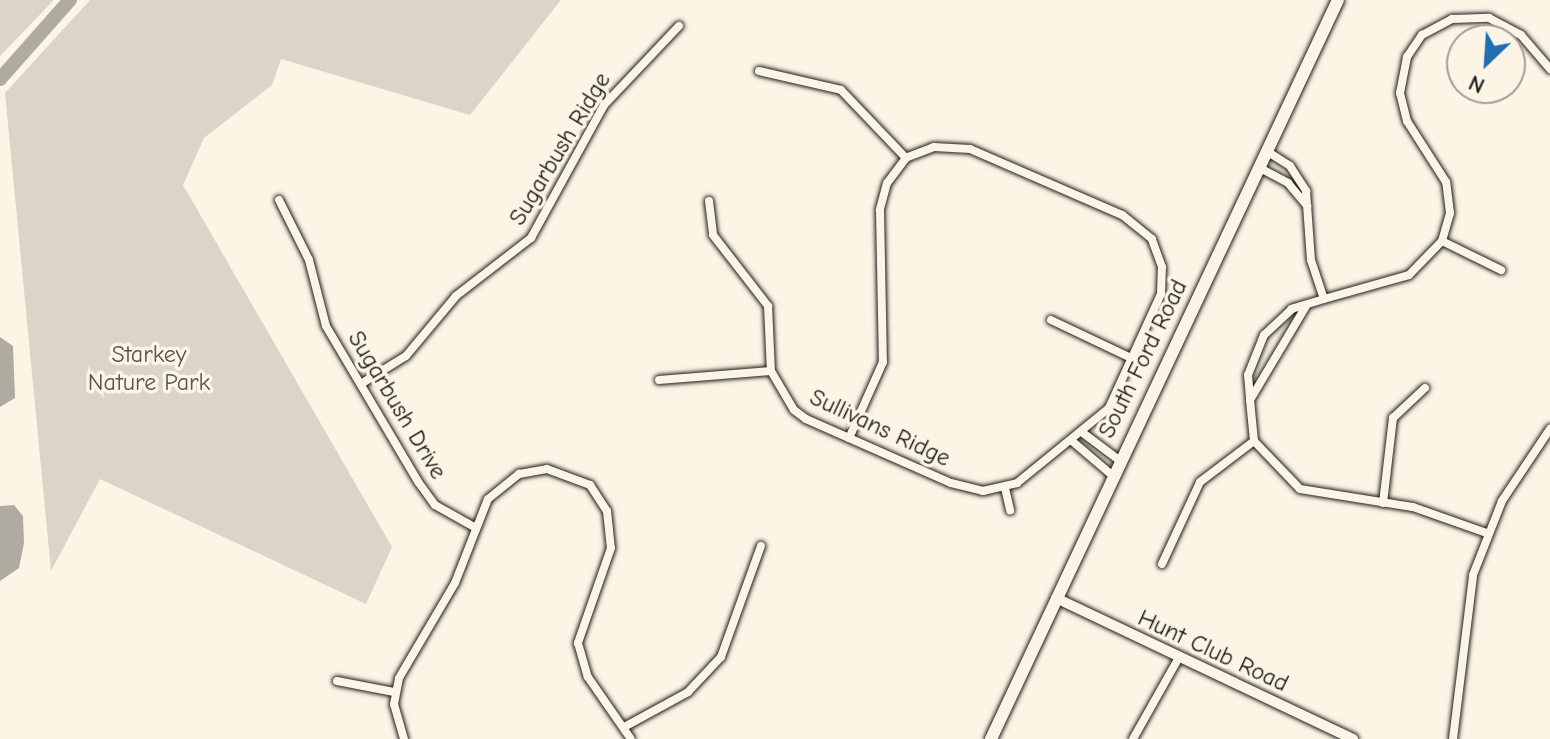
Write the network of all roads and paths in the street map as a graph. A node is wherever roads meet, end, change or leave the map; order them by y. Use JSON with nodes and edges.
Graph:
{"nodes":[{"id":1,"x":1338,"y":0,"type":"edge"},
{"id":2,"x":679,"y":26,"type":"dead end"},
{"id":3,"x":1550,"y":69,"type":"edge"},
{"id":4,"x":759,"y":71,"type":"dead end"},
{"id":5,"x":1268,"y":152,"type":"junction"},
{"id":6,"x":906,"y":158,"type":"junction"},
{"id":7,"x":1260,"y":168,"type":"junction"},
{"id":8,"x":279,"y":200,"type":"dead end"},
{"id":9,"x":709,"y":201,"type":"dead end"},
{"id":10,"x":1307,"y":206,"type":"junction"},
{"id":11,"x":1442,"y":241,"type":"junction"},
{"id":12,"x":1501,"y":270,"type":"dead end"},
{"id":13,"x":1324,"y":299,"type":"junction"},
{"id":14,"x":1306,"y":306,"type":"junction"},
{"id":15,"x":1051,"y":320,"type":"dead end"},
{"id":16,"x":1131,"y":358,"type":"junction"},
{"id":17,"x":771,"y":371,"type":"junction"},
{"id":18,"x":659,"y":380,"type":"dead end"},
{"id":19,"x":364,"y":382,"type":"junction"},
{"id":20,"x":1425,"y":388,"type":"dead end"},
{"id":21,"x":1250,"y":400,"type":"junction"},
{"id":22,"x":1550,"y":429,"type":"edge"},
{"id":23,"x":1083,"y":433,"type":"junction"},
{"id":24,"x":849,"y":438,"type":"junction"},
{"id":25,"x":1072,"y":441,"type":"junction"},
{"id":26,"x":1254,"y":441,"type":"junction"},
{"id":27,"x":1119,"y":460,"type":"junction"},
{"id":28,"x":1112,"y":475,"type":"junction"},
{"id":29,"x":1005,"y":488,"type":"junction"},
{"id":30,"x":1383,"y":503,"type":"junction"},
{"id":31,"x":1010,"y":510,"type":"dead end"},
{"id":32,"x":476,"y":528,"type":"junction"},
{"id":33,"x":1487,"y":533,"type":"junction"},
{"id":34,"x":761,"y":546,"type":"dead end"},
{"id":35,"x":1162,"y":564,"type":"dead end"},
{"id":36,"x":1056,"y":598,"type":"junction"},
{"id":37,"x":1178,"y":659,"type":"junction"},
{"id":38,"x":337,"y":681,"type":"dead end"},
{"id":39,"x":394,"y":692,"type":"junction"},
{"id":40,"x":626,"y":726,"type":"junction"},
{"id":41,"x":404,"y":739,"type":"edge"},
{"id":42,"x":631,"y":739,"type":"edge"},
{"id":43,"x":991,"y":739,"type":"edge"},
{"id":44,"x":1133,"y":739,"type":"edge"},
{"id":45,"x":1353,"y":739,"type":"edge"},
{"id":46,"x":1453,"y":739,"type":"edge"}],
"edges":[{"from":1,"to":5,"type":"main road","name":"South Ford Road"},
{"from":2,"to":19,"type":"street","name":"Sugarbush Ridge"},
{"from":3,"to":11,"type":"street"},
{"from":4,"to":6,"type":"street"},
{"from":5,"to":7,"type":"main road","name":"South Ford Road"},
{"from":5,"to":10,"type":"street"},
{"from":6,"to":16,"type":"street"},
{"from":6,"to":24,"type":"street"},
{"from":7,"to":10,"type":"street"},
{"from":7,"to":27,"type":"main road","name":"South Ford Road"},
{"from":8,"to":19,"type":"street","name":"Sugarbush Drive"},
{"from":9,"to":17,"type":"street","name":"Sullivans Ridge"},
{"from":10,"to":13,"type":"street"},
{"from":11,"to":12,"type":"street"},
{"from":11,"to":13,"type":"street"},
{"from":13,"to":14,"type":"street"},
{"from":14,"to":21,"type":"street"},
{"from":14,"to":21,"type":"street"},
{"from":15,"to":16,"type":"street"},
{"from":16,"to":23,"type":"street"},
{"from":17,"to":18,"type":"street"},
{"from":17,"to":24,"type":"street","name":"Sullivans Ridge"},
{"from":19,"to":32,"type":"street","name":"Sugarbush Drive"},
{"from":20,"to":30,"type":"street"},
{"from":21,"to":26,"type":"street"},
{"from":22,"to":33,"type":"street"},
{"from":23,"to":25,"type":"street"},
{"from":23,"to":27,"type":"street"},
{"from":24,"to":29,"type":"street","name":"Sullivans Ridge"},
{"from":25,"to":28,"type":"street"},
{"from":25,"to":29,"type":"street"},
{"from":26,"to":30,"type":"street"},
{"from":26,"to":35,"type":"street"},
{"from":27,"to":28,"type":"main road","name":"South Ford Road"},
{"from":28,"to":36,"type":"main road","name":"South Ford Road"},
{"from":29,"to":31,"type":"street"},
{"from":30,"to":33,"type":"street"},
{"from":32,"to":39,"type":"street"},
{"from":32,"to":40,"type":"street"},
{"from":33,"to":46,"type":"street"},
{"from":34,"to":40,"type":"street"},
{"from":36,"to":37,"type":"street","name":"Hunt Club Road"},
{"from":36,"to":43,"type":"main road","name":"South Ford Road"},
{"from":37,"to":44,"type":"street"},
{"from":37,"to":45,"type":"street","name":"Hunt Club Road"},
{"from":38,"to":39,"type":"street"},
{"from":39,"to":41,"type":"street"},
{"from":40,"to":42,"type":"street"}]}
